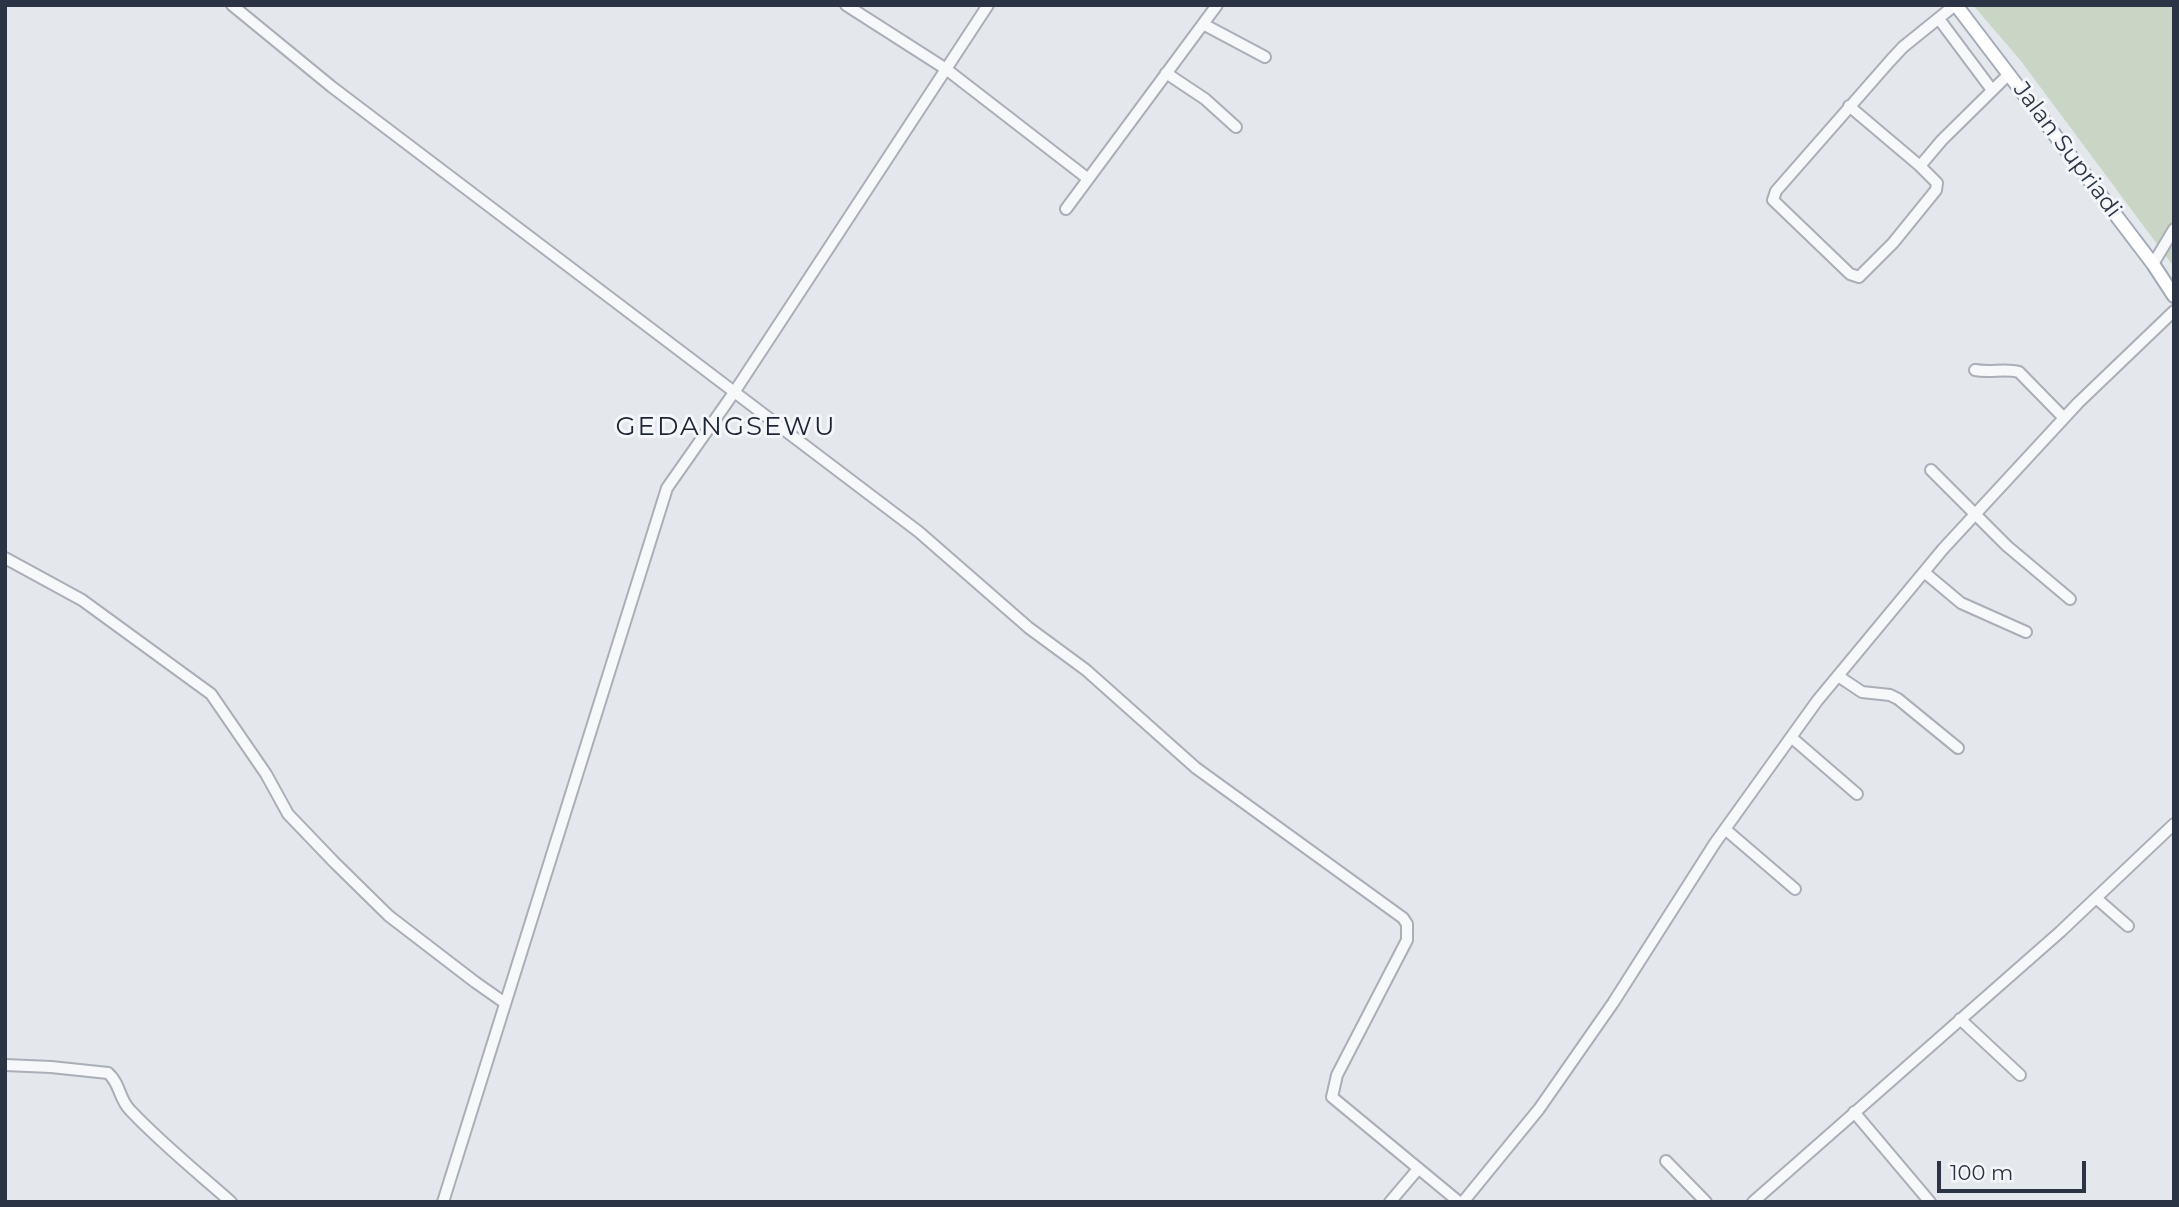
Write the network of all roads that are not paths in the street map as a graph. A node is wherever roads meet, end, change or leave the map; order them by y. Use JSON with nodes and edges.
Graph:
{"nodes":[{"id":1,"x":232,"y":5,"type":"edge"},
{"id":2,"x":846,"y":5,"type":"edge"},
{"id":3,"x":988,"y":5,"type":"edge"},
{"id":4,"x":1217,"y":5,"type":"edge"},
{"id":5,"x":1956,"y":5,"type":"edge"},
{"id":6,"x":1939,"y":19,"type":"junction"},
{"id":7,"x":1203,"y":24,"type":"junction"},
{"id":8,"x":1265,"y":57,"type":"dead end"},
{"id":9,"x":946,"y":69,"type":"junction"},
{"id":10,"x":1166,"y":73,"type":"junction"},
{"id":11,"x":2009,"y":74,"type":"junction"},
{"id":12,"x":1992,"y":90,"type":"junction"},
{"id":13,"x":1849,"y":106,"type":"junction"},
{"id":14,"x":1237,"y":127,"type":"dead end"},
{"id":15,"x":1920,"y":166,"type":"junction"},
{"id":16,"x":1087,"y":178,"type":"junction"},
{"id":17,"x":1066,"y":209,"type":"dead end"},
{"id":18,"x":2174,"y":229,"type":"edge"},
{"id":19,"x":2153,"y":264,"type":"junction"},
{"id":20,"x":2174,"y":296,"type":"edge"},
{"id":21,"x":2174,"y":311,"type":"edge"},
{"id":22,"x":1975,"y":370,"type":"dead end"},
{"id":23,"x":735,"y":391,"type":"junction"},
{"id":24,"x":2064,"y":418,"type":"junction"},
{"id":25,"x":1931,"y":470,"type":"dead end"},
{"id":26,"x":1976,"y":514,"type":"junction"},
{"id":27,"x":5,"y":558,"type":"edge"},
{"id":28,"x":1924,"y":572,"type":"junction"},
{"id":29,"x":2070,"y":599,"type":"dead end"},
{"id":30,"x":2026,"y":632,"type":"dead end"},
{"id":31,"x":1838,"y":676,"type":"junction"},
{"id":32,"x":1791,"y":737,"type":"junction"},
{"id":33,"x":1958,"y":748,"type":"dead end"},
{"id":34,"x":1857,"y":794,"type":"dead end"},
{"id":35,"x":2174,"y":824,"type":"edge"},
{"id":36,"x":1725,"y":829,"type":"junction"},
{"id":37,"x":1795,"y":889,"type":"dead end"},
{"id":38,"x":2096,"y":898,"type":"junction"},
{"id":39,"x":2128,"y":926,"type":"dead end"},
{"id":40,"x":505,"y":1003,"type":"junction"},
{"id":41,"x":1960,"y":1019,"type":"junction"},
{"id":42,"x":5,"y":1065,"type":"edge"},
{"id":43,"x":2020,"y":1075,"type":"dead end"},
{"id":44,"x":1854,"y":1112,"type":"junction"},
{"id":45,"x":1667,"y":1161,"type":"dead end"},
{"id":46,"x":1418,"y":1169,"type":"junction"},
{"id":47,"x":1922,"y":1197,"type":"edge"},
{"id":48,"x":231,"y":1202,"type":"edge"},
{"id":49,"x":443,"y":1202,"type":"edge"},
{"id":50,"x":1390,"y":1202,"type":"edge"},
{"id":51,"x":1461,"y":1202,"type":"edge"},
{"id":52,"x":1706,"y":1202,"type":"edge"},
{"id":53,"x":1753,"y":1202,"type":"edge"},
{"id":54,"x":1930,"y":1202,"type":"edge"}],
"edges":[{"from":1,"to":23,"type":"street"},
{"from":2,"to":9,"type":"street"},
{"from":3,"to":9,"type":"street"},
{"from":4,"to":7,"type":"street"},
{"from":5,"to":6,"type":"street"},
{"from":5,"to":11,"type":"main road","name":"Jalan Supriadi"},
{"from":6,"to":12,"type":"street"},
{"from":6,"to":13,"type":"street"},
{"from":7,"to":8,"type":"street"},
{"from":7,"to":10,"type":"street"},
{"from":9,"to":16,"type":"street"},
{"from":9,"to":23,"type":"street"},
{"from":10,"to":14,"type":"street"},
{"from":10,"to":16,"type":"street"},
{"from":11,"to":12,"type":"street"},
{"from":11,"to":19,"type":"main road","name":"Jalan Supriadi"},
{"from":12,"to":15,"type":"street"},
{"from":13,"to":15,"type":"street"},
{"from":13,"to":15,"type":"street"},
{"from":16,"to":17,"type":"street"},
{"from":18,"to":19,"type":"street"},
{"from":19,"to":20,"type":"main road","name":"Jalan Supriadi"},
{"from":21,"to":24,"type":"street"},
{"from":22,"to":24,"type":"street"},
{"from":23,"to":40,"type":"street"},
{"from":23,"to":46,"type":"street"},
{"from":24,"to":26,"type":"street"},
{"from":25,"to":26,"type":"street"},
{"from":26,"to":28,"type":"street"},
{"from":26,"to":29,"type":"street"},
{"from":27,"to":40,"type":"street"},
{"from":28,"to":30,"type":"street"},
{"from":28,"to":31,"type":"street"},
{"from":31,"to":32,"type":"street"},
{"from":31,"to":33,"type":"street"},
{"from":32,"to":34,"type":"street"},
{"from":32,"to":36,"type":"street"},
{"from":35,"to":38,"type":"street"},
{"from":36,"to":37,"type":"street"},
{"from":36,"to":51,"type":"street"},
{"from":38,"to":39,"type":"street"},
{"from":38,"to":41,"type":"street"},
{"from":40,"to":49,"type":"street"},
{"from":41,"to":43,"type":"street"},
{"from":41,"to":44,"type":"street"},
{"from":42,"to":48,"type":"street"},
{"from":44,"to":47,"type":"street"},
{"from":44,"to":53,"type":"street"},
{"from":45,"to":52,"type":"street"},
{"from":46,"to":50,"type":"street"},
{"from":46,"to":51,"type":"street"},
{"from":47,"to":54,"type":"street"}]}
